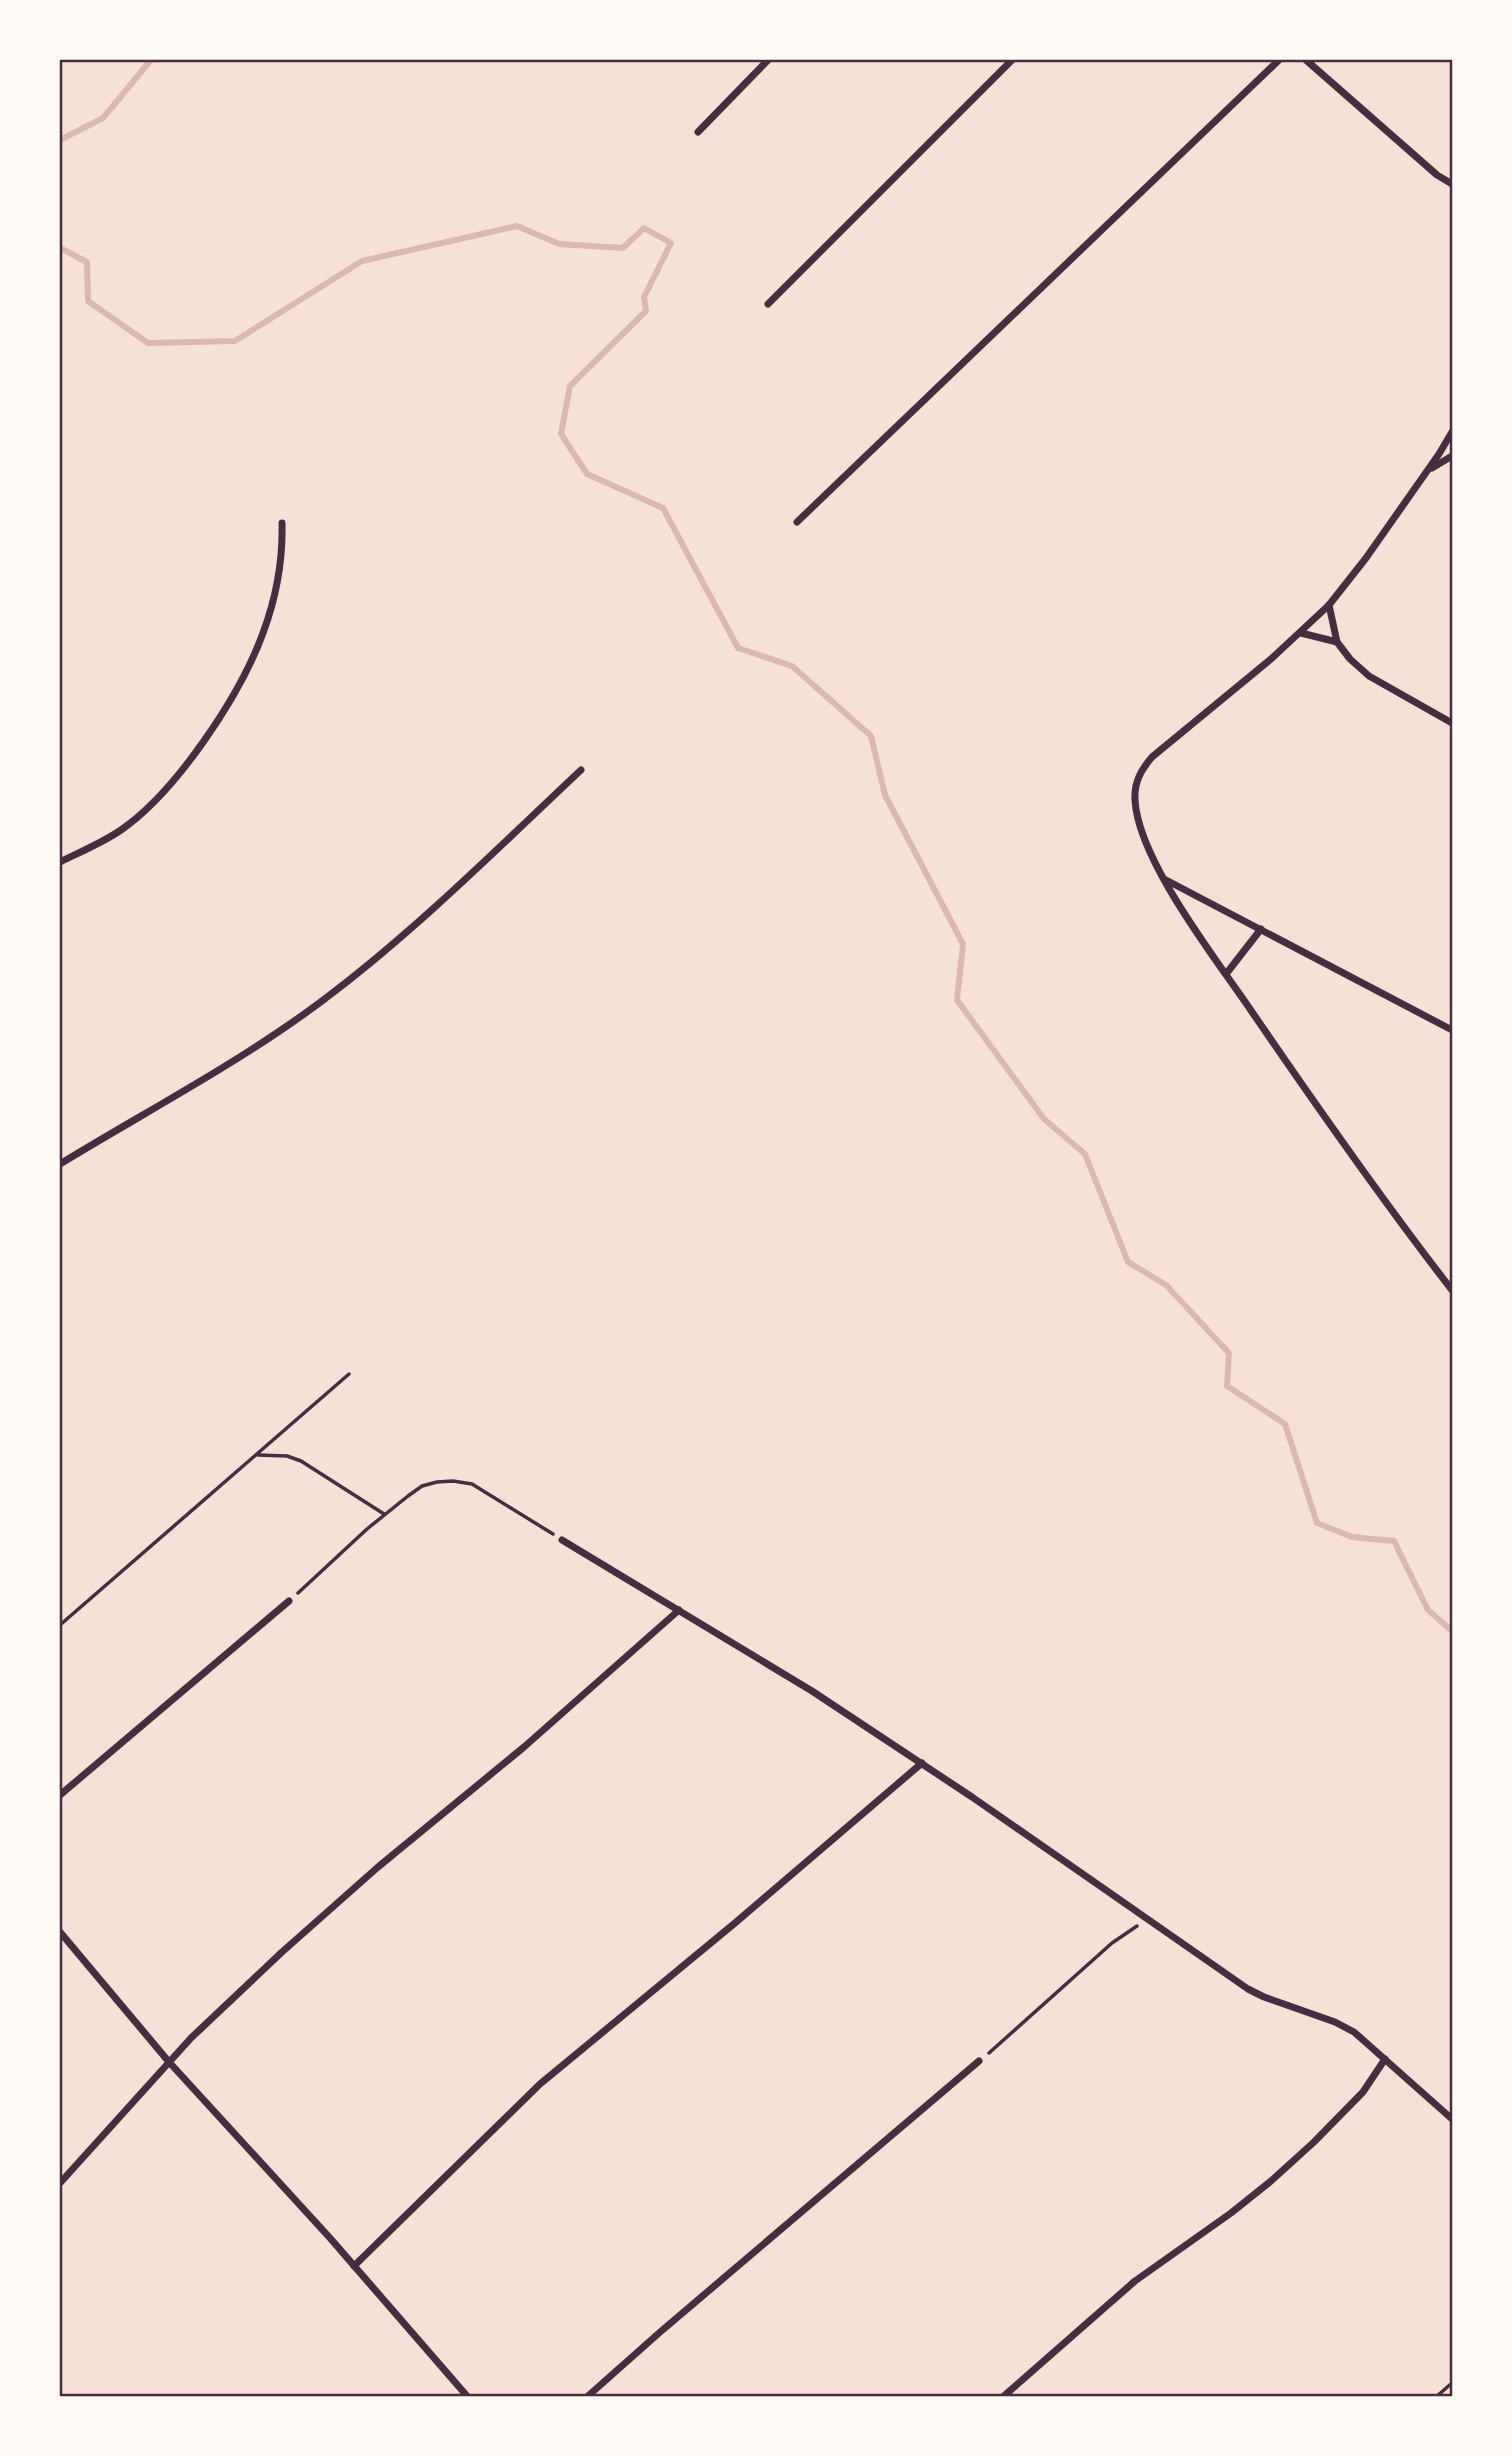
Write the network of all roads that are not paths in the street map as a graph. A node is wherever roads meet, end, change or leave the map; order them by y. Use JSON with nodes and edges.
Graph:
{"nodes":[{"id":1,"x":768,"y":60,"type":"edge"},
{"id":2,"x":1012,"y":60,"type":"edge"},
{"id":3,"x":1279,"y":60,"type":"edge"},
{"id":4,"x":1306,"y":60,"type":"edge"},
{"id":5,"x":698,"y":132,"type":"dead end"},
{"id":6,"x":1452,"y":184,"type":"edge"},
{"id":7,"x":768,"y":304,"type":"dead end"},
{"id":8,"x":1452,"y":432,"type":"edge"},
{"id":9,"x":1452,"y":456,"type":"edge"},
{"id":10,"x":1428,"y":470,"type":"junction"},
{"id":11,"x":797,"y":522,"type":"dead end"},
{"id":12,"x":282,"y":523,"type":"dead end"},
{"id":13,"x":1329,"y":605,"type":"junction"},
{"id":14,"x":1301,"y":633,"type":"junction"},
{"id":15,"x":1337,"y":642,"type":"junction"},
{"id":16,"x":1452,"y":723,"type":"edge"},
{"id":17,"x":581,"y":770,"type":"dead end"},
{"id":18,"x":60,"y":862,"type":"edge"},
{"id":19,"x":1166,"y":879,"type":"junction"},
{"id":20,"x":1261,"y":929,"type":"junction"},
{"id":21,"x":1226,"y":974,"type":"junction"},
{"id":22,"x":1452,"y":1030,"type":"edge"},
{"id":23,"x":60,"y":1164,"type":"edge"},
{"id":24,"x":1452,"y":1290,"type":"edge"},
{"id":25,"x":562,"y":1540,"type":"road end"},
{"id":26,"x":289,"y":1601,"type":"road end"},
{"id":27,"x":679,"y":1611,"type":"junction"},
{"id":28,"x":922,"y":1763,"type":"junction"},
{"id":29,"x":60,"y":1795,"type":"edge"},
{"id":30,"x":60,"y":1932,"type":"edge"},
{"id":31,"x":1385,"y":2059,"type":"junction"},
{"id":32,"x":979,"y":2061,"type":"road end"},
{"id":33,"x":169,"y":2062,"type":"junction"},
{"id":34,"x":1452,"y":2119,"type":"edge"},
{"id":35,"x":60,"y":2183,"type":"edge"},
{"id":36,"x":354,"y":2266,"type":"junction"},
{"id":37,"x":467,"y":2396,"type":"edge"},
{"id":38,"x":588,"y":2396,"type":"edge"},
{"id":39,"x":1004,"y":2396,"type":"edge"}],
"edges":[{"from":1,"to":5,"type":"street"},
{"from":2,"to":7,"type":"street"},
{"from":3,"to":11,"type":"street"},
{"from":4,"to":6,"type":"street"},
{"from":8,"to":10,"type":"street"},
{"from":9,"to":10,"type":"street"},
{"from":10,"to":13,"type":"street"},
{"from":12,"to":18,"type":"street"},
{"from":13,"to":14,"type":"street"},
{"from":13,"to":15,"type":"street"},
{"from":14,"to":15,"type":"street"},
{"from":14,"to":19,"type":"street"},
{"from":15,"to":16,"type":"street"},
{"from":17,"to":23,"type":"street"},
{"from":19,"to":20,"type":"street"},
{"from":19,"to":21,"type":"street"},
{"from":20,"to":21,"type":"street"},
{"from":20,"to":22,"type":"street"},
{"from":21,"to":24,"type":"street"},
{"from":25,"to":27,"type":"street"},
{"from":26,"to":29,"type":"street"},
{"from":27,"to":28,"type":"street"},
{"from":27,"to":33,"type":"street"},
{"from":28,"to":31,"type":"street"},
{"from":28,"to":36,"type":"street"},
{"from":30,"to":33,"type":"street"},
{"from":31,"to":34,"type":"street"},
{"from":31,"to":39,"type":"street"},
{"from":32,"to":38,"type":"street"},
{"from":33,"to":35,"type":"street"},
{"from":33,"to":36,"type":"street"},
{"from":36,"to":37,"type":"street"}]}
